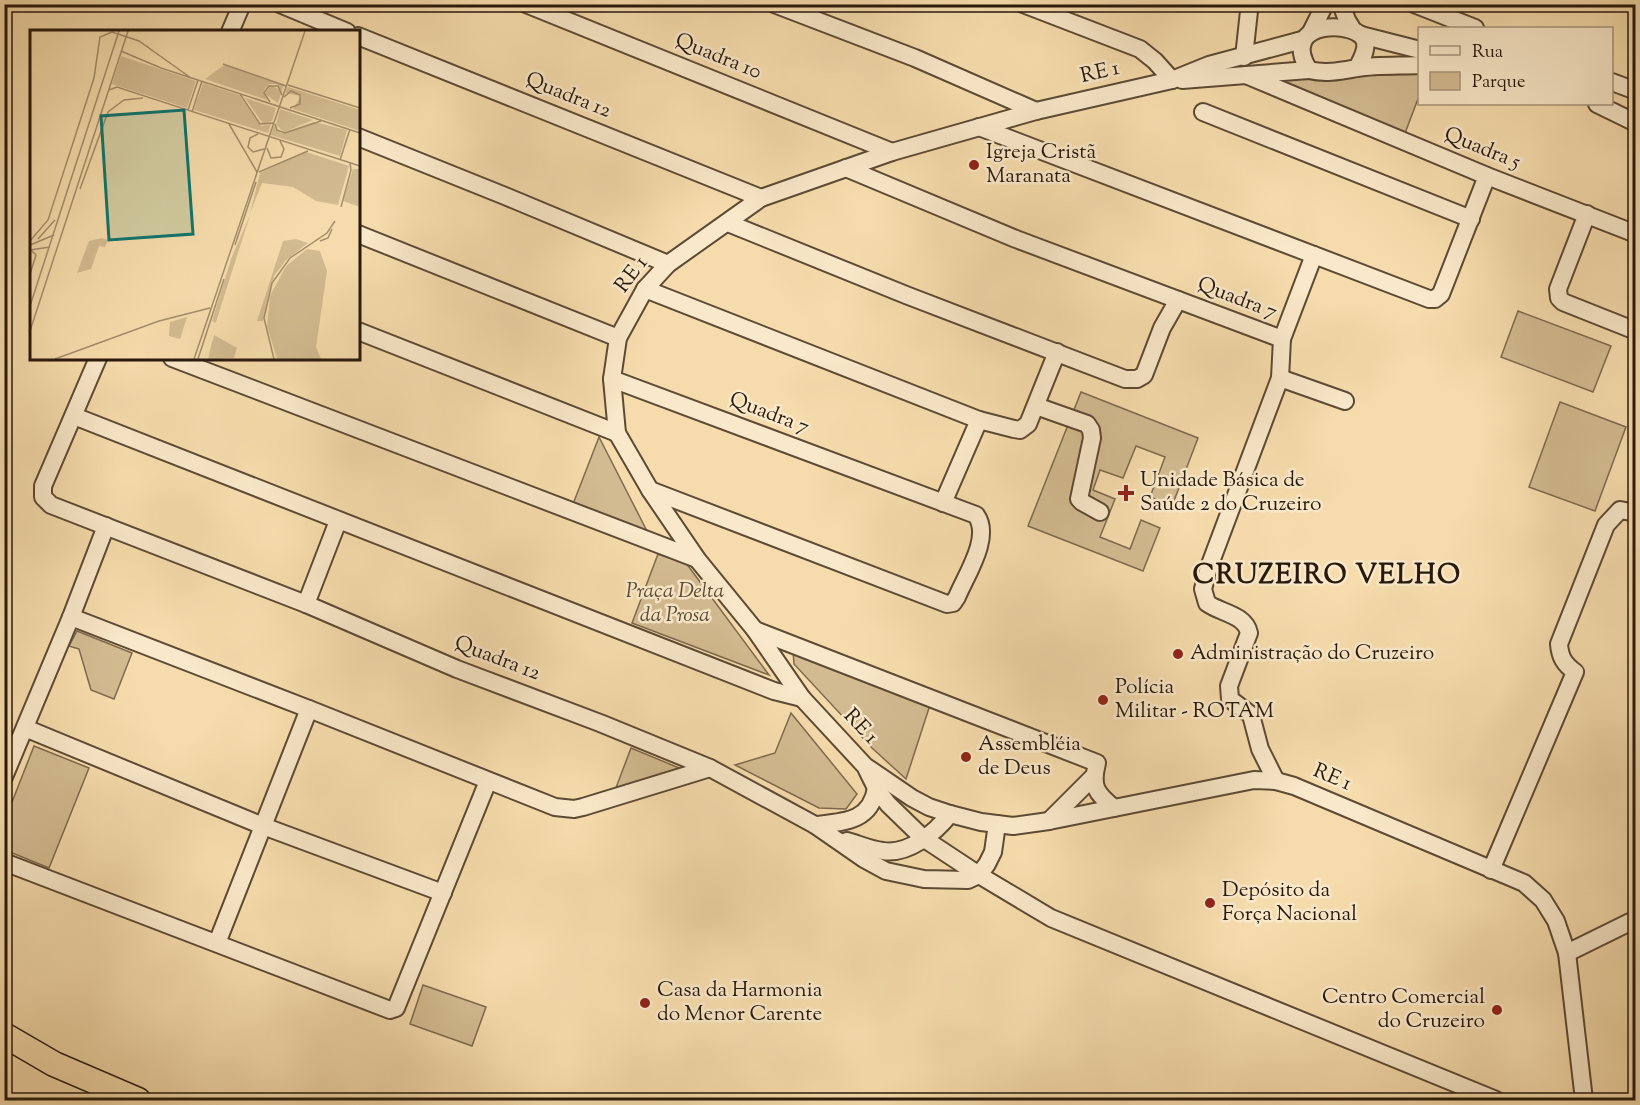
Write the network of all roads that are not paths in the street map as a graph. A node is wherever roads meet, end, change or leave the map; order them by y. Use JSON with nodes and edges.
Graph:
{"nodes":[{"id":1,"x":242,"y":4,"type":"edge"},
{"id":2,"x":279,"y":4,"type":"edge"},
{"id":3,"x":526,"y":4,"type":"edge"},
{"id":4,"x":774,"y":4,"type":"edge"},
{"id":5,"x":1023,"y":4,"type":"edge"},
{"id":6,"x":1248,"y":4,"type":"edge"},
{"id":7,"x":1325,"y":4,"type":"edge"},
{"id":8,"x":1341,"y":4,"type":"edge"},
{"id":9,"x":1414,"y":4,"type":"edge"},
{"id":10,"x":1472,"y":27,"type":"edge"},
{"id":11,"x":231,"y":30,"type":"edge"},
{"id":12,"x":342,"y":30,"type":"edge"},
{"id":13,"x":1357,"y":32,"type":"junction"},
{"id":14,"x":1306,"y":36,"type":"junction"},
{"id":15,"x":360,"y":37,"type":"edge"},
{"id":16,"x":1418,"y":50,"type":"edge"},
{"id":17,"x":1244,"y":57,"type":"junction"},
{"id":18,"x":1418,"y":65,"type":"edge"},
{"id":19,"x":1357,"y":68,"type":"junction"},
{"id":20,"x":1309,"y":70,"type":"junction"},
{"id":21,"x":1246,"y":75,"type":"junction"},
{"id":22,"x":1172,"y":80,"type":"junction"},
{"id":23,"x":1613,"y":83,"type":"edge"},
{"id":24,"x":1635,"y":91,"type":"edge"},
{"id":25,"x":1599,"y":105,"type":"edge"},
{"id":26,"x":1036,"y":111,"type":"junction"},
{"id":27,"x":1203,"y":112,"type":"dead end"},
{"id":28,"x":1635,"y":123,"type":"edge"},
{"id":29,"x":979,"y":127,"type":"junction"},
{"id":30,"x":360,"y":138,"type":"edge"},
{"id":31,"x":892,"y":152,"type":"junction"},
{"id":32,"x":846,"y":168,"type":"junction"},
{"id":33,"x":1487,"y":176,"type":"junction"},
{"id":34,"x":761,"y":198,"type":"junction"},
{"id":35,"x":1587,"y":214,"type":"junction"},
{"id":36,"x":1471,"y":219,"type":"junction"},
{"id":37,"x":728,"y":223,"type":"junction"},
{"id":38,"x":1635,"y":234,"type":"edge"},
{"id":39,"x":360,"y":235,"type":"edge"},
{"id":40,"x":1314,"y":255,"type":"junction"},
{"id":41,"x":668,"y":264,"type":"junction"},
{"id":42,"x":645,"y":289,"type":"junction"},
{"id":43,"x":1178,"y":300,"type":"junction"},
{"id":44,"x":1635,"y":331,"type":"edge"},
{"id":45,"x":360,"y":332,"type":"edge"},
{"id":46,"x":618,"y":338,"type":"junction"},
{"id":47,"x":1282,"y":339,"type":"junction"},
{"id":48,"x":1057,"y":352,"type":"junction"},
{"id":49,"x":97,"y":360,"type":"edge"},
{"id":50,"x":177,"y":360,"type":"edge"},
{"id":51,"x":1280,"y":378,"type":"junction"},
{"id":52,"x":612,"y":379,"type":"junction"},
{"id":53,"x":1345,"y":401,"type":"dead end"},
{"id":54,"x":1036,"y":406,"type":"junction"},
{"id":55,"x":74,"y":416,"type":"junction"},
{"id":56,"x":979,"y":420,"type":"junction"},
{"id":57,"x":616,"y":433,"type":"junction"},
{"id":58,"x":650,"y":490,"type":"junction"},
{"id":59,"x":943,"y":503,"type":"junction"},
{"id":60,"x":1100,"y":512,"type":"dead end"},
{"id":61,"x":1635,"y":513,"type":"edge"},
{"id":62,"x":338,"y":521,"type":"junction"},
{"id":63,"x":106,"y":526,"type":"junction"},
{"id":64,"x":697,"y":559,"type":"junction"},
{"id":65,"x":306,"y":604,"type":"junction"},
{"id":66,"x":71,"y":617,"type":"junction"},
{"id":67,"x":755,"y":630,"type":"junction"},
{"id":68,"x":802,"y":698,"type":"junction"},
{"id":69,"x":309,"y":709,"type":"junction"},
{"id":70,"x":26,"y":728,"type":"junction"},
{"id":71,"x":1260,"y":749,"type":"junction"},
{"id":72,"x":865,"y":766,"type":"junction"},
{"id":73,"x":710,"y":768,"type":"junction"},
{"id":74,"x":1094,"y":776,"type":"junction"},
{"id":75,"x":4,"y":777,"type":"edge"},
{"id":76,"x":1254,"y":780,"type":"junction"},
{"id":77,"x":488,"y":781,"type":"junction"},
{"id":78,"x":1276,"y":781,"type":"junction"},
{"id":79,"x":876,"y":788,"type":"junction"},
{"id":80,"x":1114,"y":808,"type":"junction"},
{"id":81,"x":950,"y":814,"type":"junction"},
{"id":82,"x":1049,"y":821,"type":"junction"},
{"id":83,"x":997,"y":824,"type":"junction"},
{"id":84,"x":263,"y":826,"type":"junction"},
{"id":85,"x":822,"y":830,"type":"junction"},
{"id":86,"x":923,"y":838,"type":"junction"},
{"id":87,"x":4,"y":862,"type":"edge"},
{"id":88,"x":1491,"y":870,"type":"junction"},
{"id":89,"x":979,"y":874,"type":"junction"},
{"id":90,"x":443,"y":893,"type":"junction"},
{"id":91,"x":1635,"y":922,"type":"edge"},
{"id":92,"x":217,"y":943,"type":"junction"},
{"id":93,"x":1567,"y":953,"type":"junction"},
{"id":94,"x":4,"y":1035,"type":"edge"},
{"id":95,"x":1583,"y":1099,"type":"edge"},
{"id":96,"x":138,"y":1101,"type":"edge"},
{"id":97,"x":1496,"y":1101,"type":"edge"}],
"edges":[{"from":1,"to":11,"type":"street"},
{"from":2,"to":12,"type":"street"},
{"from":3,"to":31,"type":"street","name":"Quadra 10"},
{"from":4,"to":26,"type":"street"},
{"from":5,"to":22,"type":"street"},
{"from":6,"to":17,"type":"street"},
{"from":7,"to":14,"type":"street"},
{"from":8,"to":13,"type":"street"},
{"from":9,"to":10,"type":"street"},
{"from":13,"to":14,"type":"street"},
{"from":13,"to":16,"type":"street"},
{"from":13,"to":19,"type":"street"},
{"from":14,"to":17,"type":"street","name":"RE 1"},
{"from":14,"to":20,"type":"street"},
{"from":15,"to":34,"type":"street","name":"Quadra 12"},
{"from":17,"to":22,"type":"street","name":"RE 1"},
{"from":18,"to":19,"type":"street"},
{"from":19,"to":20,"type":"street"},
{"from":20,"to":21,"type":"street","name":"RE 1"},
{"from":21,"to":22,"type":"street","name":"RE 1"},
{"from":21,"to":33,"type":"street","name":"Quadra 5"},
{"from":22,"to":26,"type":"street","name":"RE 1"},
{"from":23,"to":24,"type":"street"},
{"from":25,"to":28,"type":"street"},
{"from":26,"to":29,"type":"street","name":"RE 1"},
{"from":27,"to":36,"type":"street"},
{"from":29,"to":31,"type":"street","name":"RE 1"},
{"from":29,"to":40,"type":"street"},
{"from":30,"to":41,"type":"street"},
{"from":31,"to":32,"type":"street","name":"RE 1"},
{"from":32,"to":34,"type":"street","name":"RE 1"},
{"from":32,"to":43,"type":"street","name":"Quadra 7"},
{"from":33,"to":35,"type":"street","name":"Quadra 5"},
{"from":33,"to":36,"type":"street"},
{"from":34,"to":37,"type":"street","name":"RE 1"},
{"from":35,"to":38,"type":"street","name":"Quadra 5"},
{"from":35,"to":44,"type":"street"},
{"from":36,"to":40,"type":"street"},
{"from":37,"to":41,"type":"street","name":"RE 1"},
{"from":37,"to":48,"type":"street"},
{"from":39,"to":46,"type":"street"},
{"from":40,"to":47,"type":"street"},
{"from":41,"to":42,"type":"street","name":"RE 1"},
{"from":42,"to":46,"type":"street","name":"RE 1"},
{"from":42,"to":56,"type":"street"},
{"from":43,"to":47,"type":"street","name":"Quadra 7"},
{"from":43,"to":48,"type":"street"},
{"from":45,"to":57,"type":"street"},
{"from":46,"to":52,"type":"street","name":"RE 1"},
{"from":47,"to":51,"type":"street","name":"Quadra 7"},
{"from":48,"to":54,"type":"street"},
{"from":49,"to":55,"type":"street"},
{"from":50,"to":64,"type":"street"},
{"from":51,"to":53,"type":"street"},
{"from":51,"to":71,"type":"street","name":"Quadra 7"},
{"from":52,"to":57,"type":"street","name":"RE 1"},
{"from":52,"to":59,"type":"street","name":"Quadra 7"},
{"from":54,"to":56,"type":"street"},
{"from":54,"to":60,"type":"street"},
{"from":55,"to":62,"type":"street"},
{"from":55,"to":63,"type":"street","name":"Quadra 12"},
{"from":56,"to":59,"type":"street"},
{"from":57,"to":58,"type":"street","name":"RE 1"},
{"from":58,"to":59,"type":"street","name":"Quadra 7"},
{"from":58,"to":64,"type":"street","name":"RE 1"},
{"from":61,"to":88,"type":"street"},
{"from":62,"to":65,"type":"street"},
{"from":62,"to":68,"type":"street"},
{"from":63,"to":65,"type":"street","name":"Quadra 12"},
{"from":63,"to":66,"type":"street"},
{"from":64,"to":67,"type":"street","name":"RE 1"},
{"from":65,"to":73,"type":"street","name":"Quadra 12"},
{"from":66,"to":69,"type":"street"},
{"from":66,"to":70,"type":"street"},
{"from":67,"to":68,"type":"street","name":"RE 1"},
{"from":67,"to":74,"type":"street"},
{"from":68,"to":72,"type":"street","name":"RE 1"},
{"from":69,"to":77,"type":"street"},
{"from":69,"to":84,"type":"street"},
{"from":70,"to":75,"type":"street"},
{"from":70,"to":84,"type":"street"},
{"from":71,"to":76,"type":"street","name":"Quadra 7"},
{"from":71,"to":78,"type":"street","name":"Quadra 7"},
{"from":72,"to":79,"type":"street","name":"RE 1"},
{"from":72,"to":81,"type":"street","name":"RE 1"},
{"from":73,"to":77,"type":"street"},
{"from":73,"to":85,"type":"street","name":"Quadra 12"},
{"from":74,"to":80,"type":"street"},
{"from":74,"to":82,"type":"street"},
{"from":76,"to":78,"type":"street","name":"RE 1"},
{"from":76,"to":80,"type":"street","name":"RE 1"},
{"from":77,"to":90,"type":"street"},
{"from":78,"to":88,"type":"street","name":"RE 1"},
{"from":79,"to":85,"type":"street"},
{"from":79,"to":86,"type":"street","name":"RE 1"},
{"from":80,"to":82,"type":"street","name":"RE 1"},
{"from":81,"to":83,"type":"street","name":"RE 1"},
{"from":81,"to":86,"type":"street"},
{"from":82,"to":83,"type":"street","name":"RE 1"},
{"from":83,"to":89,"type":"street"},
{"from":84,"to":90,"type":"street"},
{"from":84,"to":92,"type":"street"},
{"from":85,"to":86,"type":"street"},
{"from":85,"to":89,"type":"street"},
{"from":86,"to":89,"type":"street","name":"RE 1"},
{"from":87,"to":92,"type":"street"},
{"from":88,"to":93,"type":"street","name":"RE 1"},
{"from":89,"to":97,"type":"street","name":"RE 1"},
{"from":90,"to":92,"type":"street"},
{"from":91,"to":93,"type":"street"},
{"from":93,"to":95,"type":"street","name":"RE 1"},
{"from":94,"to":96,"type":"highway"}]}
